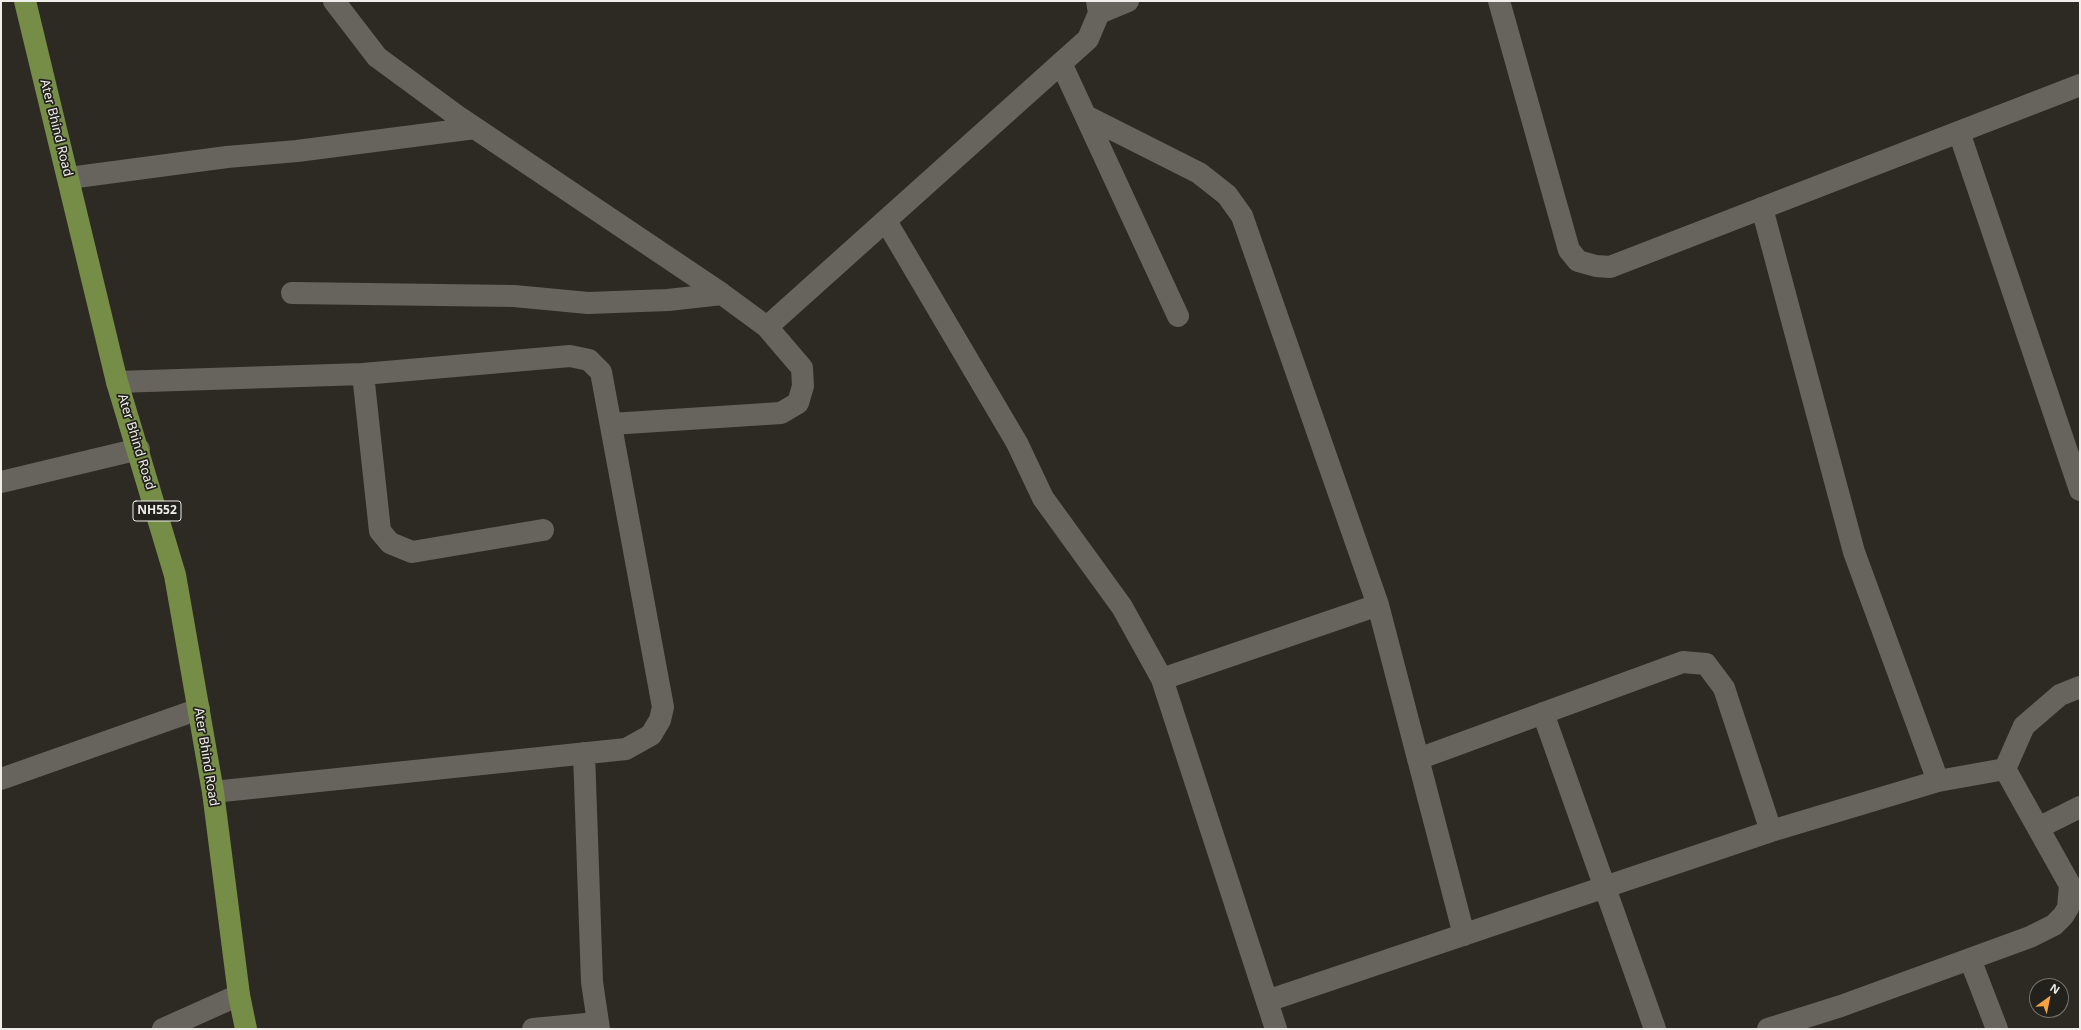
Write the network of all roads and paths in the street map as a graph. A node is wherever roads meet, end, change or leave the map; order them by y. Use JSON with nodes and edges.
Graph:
{"nodes":[{"id":1,"x":25,"y":1,"type":"edge"},
{"id":2,"x":334,"y":1,"type":"edge"},
{"id":3,"x":1128,"y":1,"type":"edge"},
{"id":4,"x":1499,"y":1,"type":"edge"},
{"id":5,"x":1098,"y":7,"type":"edge"},
{"id":6,"x":1061,"y":63,"type":"junction"},
{"id":7,"x":2080,"y":85,"type":"edge"},
{"id":8,"x":1086,"y":116,"type":"junction"},
{"id":9,"x":475,"y":128,"type":"junction"},
{"id":10,"x":1959,"y":132,"type":"junction"},
{"id":11,"x":68,"y":178,"type":"junction"},
{"id":12,"x":1762,"y":208,"type":"junction"},
{"id":13,"x":886,"y":221,"type":"junction"},
{"id":14,"x":292,"y":293,"type":"dead end"},
{"id":15,"x":722,"y":294,"type":"junction"},
{"id":16,"x":1178,"y":316,"type":"dead end"},
{"id":17,"x":767,"y":327,"type":"junction"},
{"id":18,"x":363,"y":374,"type":"junction"},
{"id":19,"x":117,"y":382,"type":"junction"},
{"id":20,"x":611,"y":424,"type":"junction"},
{"id":21,"x":139,"y":449,"type":"junction"},
{"id":22,"x":1,"y":482,"type":"edge"},
{"id":23,"x":2080,"y":490,"type":"edge"},
{"id":24,"x":543,"y":530,"type":"dead end"},
{"id":25,"x":1378,"y":604,"type":"junction"},
{"id":26,"x":1162,"y":678,"type":"junction"},
{"id":27,"x":2080,"y":688,"type":"edge"},
{"id":28,"x":199,"y":709,"type":"junction"},
{"id":29,"x":1544,"y":713,"type":"junction"},
{"id":30,"x":584,"y":753,"type":"junction"},
{"id":31,"x":1418,"y":759,"type":"junction"},
{"id":32,"x":2005,"y":769,"type":"junction"},
{"id":33,"x":1,"y":779,"type":"edge"},
{"id":34,"x":1938,"y":781,"type":"junction"},
{"id":35,"x":213,"y":792,"type":"junction"},
{"id":36,"x":2080,"y":807,"type":"edge"},
{"id":37,"x":2038,"y":828,"type":"junction"},
{"id":38,"x":1771,"y":831,"type":"junction"},
{"id":39,"x":1606,"y":887,"type":"junction"},
{"id":40,"x":1464,"y":935,"type":"junction"},
{"id":41,"x":1970,"y":959,"type":"junction"},
{"id":42,"x":239,"y":995,"type":"junction"},
{"id":43,"x":1267,"y":1002,"type":"junction"},
{"id":44,"x":598,"y":1026,"type":"edge"},
{"id":45,"x":172,"y":1027,"type":"edge"},
{"id":46,"x":246,"y":1029,"type":"edge"},
{"id":47,"x":533,"y":1029,"type":"edge"},
{"id":48,"x":1276,"y":1029,"type":"edge"},
{"id":49,"x":1655,"y":1029,"type":"edge"},
{"id":50,"x":1768,"y":1029,"type":"edge"},
{"id":51,"x":1997,"y":1029,"type":"edge"}],
"edges":[{"from":1,"to":11,"type":"highway","name":"Ater Bhind Road","number":"NH552"},
{"from":2,"to":9,"type":"street"},
{"from":3,"to":5,"type":"street"},
{"from":4,"to":12,"type":"street"},
{"from":5,"to":6,"type":"street"},
{"from":6,"to":8,"type":"street"},
{"from":6,"to":13,"type":"street"},
{"from":7,"to":10,"type":"street"},
{"from":8,"to":16,"type":"street"},
{"from":8,"to":25,"type":"street"},
{"from":9,"to":11,"type":"street"},
{"from":9,"to":15,"type":"street"},
{"from":10,"to":12,"type":"street"},
{"from":10,"to":23,"type":"street"},
{"from":11,"to":19,"type":"highway","name":"Ater Bhind Road","number":"NH552"},
{"from":12,"to":34,"type":"street"},
{"from":13,"to":17,"type":"street"},
{"from":13,"to":26,"type":"street"},
{"from":14,"to":15,"type":"street"},
{"from":15,"to":17,"type":"street"},
{"from":17,"to":20,"type":"street"},
{"from":18,"to":19,"type":"street"},
{"from":18,"to":20,"type":"street"},
{"from":18,"to":24,"type":"street"},
{"from":19,"to":21,"type":"highway","name":"Ater Bhind Road","number":"NH552"},
{"from":20,"to":30,"type":"street"},
{"from":21,"to":22,"type":"street"},
{"from":21,"to":28,"type":"highway","name":"Ater Bhind Road","number":"NH552"},
{"from":25,"to":26,"type":"street"},
{"from":25,"to":31,"type":"street"},
{"from":26,"to":43,"type":"street"},
{"from":27,"to":32,"type":"street"},
{"from":28,"to":33,"type":"street"},
{"from":28,"to":35,"type":"highway","name":"Ater Bhind Road","number":"NH552"},
{"from":29,"to":31,"type":"street"},
{"from":29,"to":38,"type":"street"},
{"from":29,"to":39,"type":"street"},
{"from":30,"to":35,"type":"street"},
{"from":30,"to":44,"type":"street"},
{"from":31,"to":40,"type":"street"},
{"from":32,"to":34,"type":"street"},
{"from":32,"to":37,"type":"street"},
{"from":34,"to":38,"type":"street"},
{"from":35,"to":42,"type":"highway","name":"Ater Bhind Road","number":"NH552"},
{"from":36,"to":37,"type":"street"},
{"from":37,"to":41,"type":"street"},
{"from":38,"to":39,"type":"street"},
{"from":39,"to":40,"type":"street"},
{"from":39,"to":49,"type":"street"},
{"from":40,"to":43,"type":"street"},
{"from":41,"to":50,"type":"street"},
{"from":41,"to":51,"type":"street"},
{"from":42,"to":45,"type":"street"},
{"from":42,"to":46,"type":"highway","name":"Ater Bhind Road","number":"NH552"},
{"from":43,"to":48,"type":"street"},
{"from":44,"to":47,"type":"street"}]}
